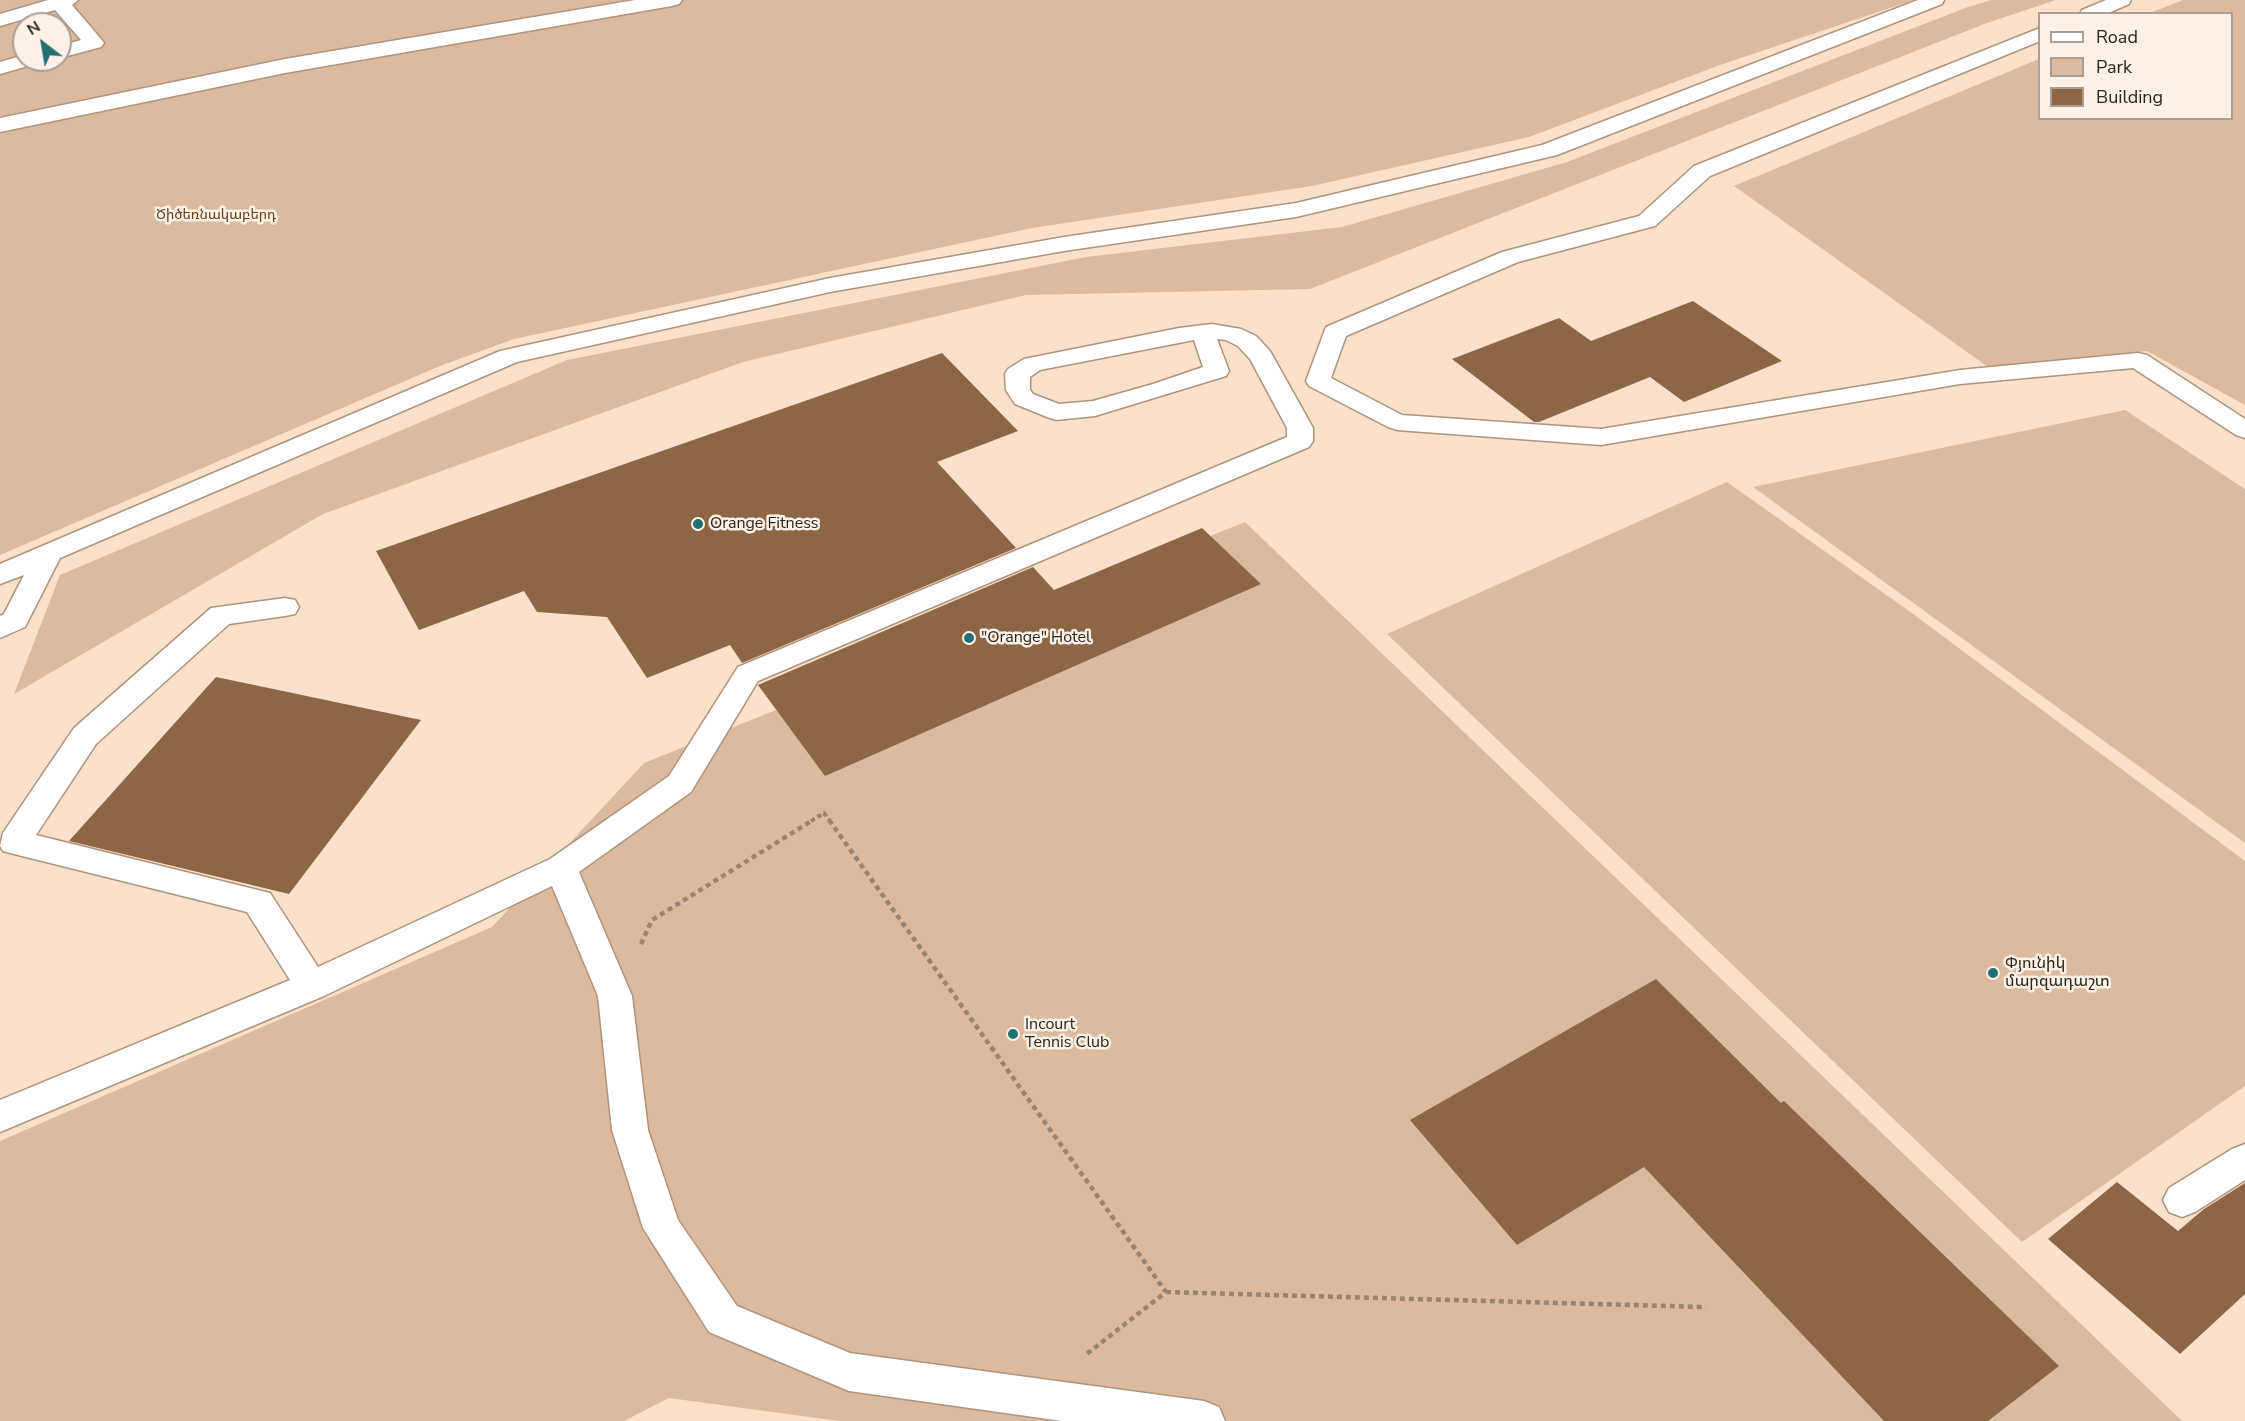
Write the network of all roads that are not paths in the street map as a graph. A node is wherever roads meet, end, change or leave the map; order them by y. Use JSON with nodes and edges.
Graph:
{"nodes":[{"id":1,"x":672,"y":0,"type":"edge"},
{"id":2,"x":1935,"y":0,"type":"edge"},
{"id":3,"x":2122,"y":0,"type":"edge"},
{"id":4,"x":62,"y":1,"type":"edge"},
{"id":5,"x":2094,"y":12,"type":"edge"},
{"id":6,"x":72,"y":14,"type":"edge"},
{"id":7,"x":0,"y":20,"type":"edge"},
{"id":8,"x":2038,"y":35,"type":"edge"},
{"id":9,"x":72,"y":49,"type":"edge"},
{"id":10,"x":0,"y":125,"type":"edge"},
{"id":11,"x":1203,"y":333,"type":"junction"},
{"id":12,"x":2245,"y":430,"type":"edge"},
{"id":13,"x":49,"y":552,"type":"junction"},
{"id":14,"x":0,"y":575,"type":"edge"},
{"id":15,"x":285,"y":607,"type":"dead end"},
{"id":16,"x":0,"y":628,"type":"edge"},
{"id":17,"x":561,"y":868,"type":"junction"},
{"id":18,"x":312,"y":986,"type":"junction"},
{"id":19,"x":0,"y":1116,"type":"edge"},
{"id":20,"x":2245,"y":1161,"type":"edge"},
{"id":21,"x":2182,"y":1200,"type":"dead end"},
{"id":22,"x":1204,"y":1421,"type":"edge"}],
"edges":[{"from":1,"to":10,"type":"street"},
{"from":2,"to":13,"type":"lane"},
{"from":3,"to":5,"type":"lane"},
{"from":4,"to":7,"type":"lane"},
{"from":6,"to":9,"type":"lane"},
{"from":8,"to":12,"type":"lane"},
{"from":11,"to":11,"type":"lane"},
{"from":11,"to":17,"type":"lane"},
{"from":13,"to":14,"type":"lane"},
{"from":13,"to":16,"type":"lane"},
{"from":15,"to":18,"type":"lane"},
{"from":17,"to":18,"type":"lane"},
{"from":17,"to":22,"type":"lane"},
{"from":18,"to":19,"type":"lane"},
{"from":20,"to":21,"type":"lane"}]}
